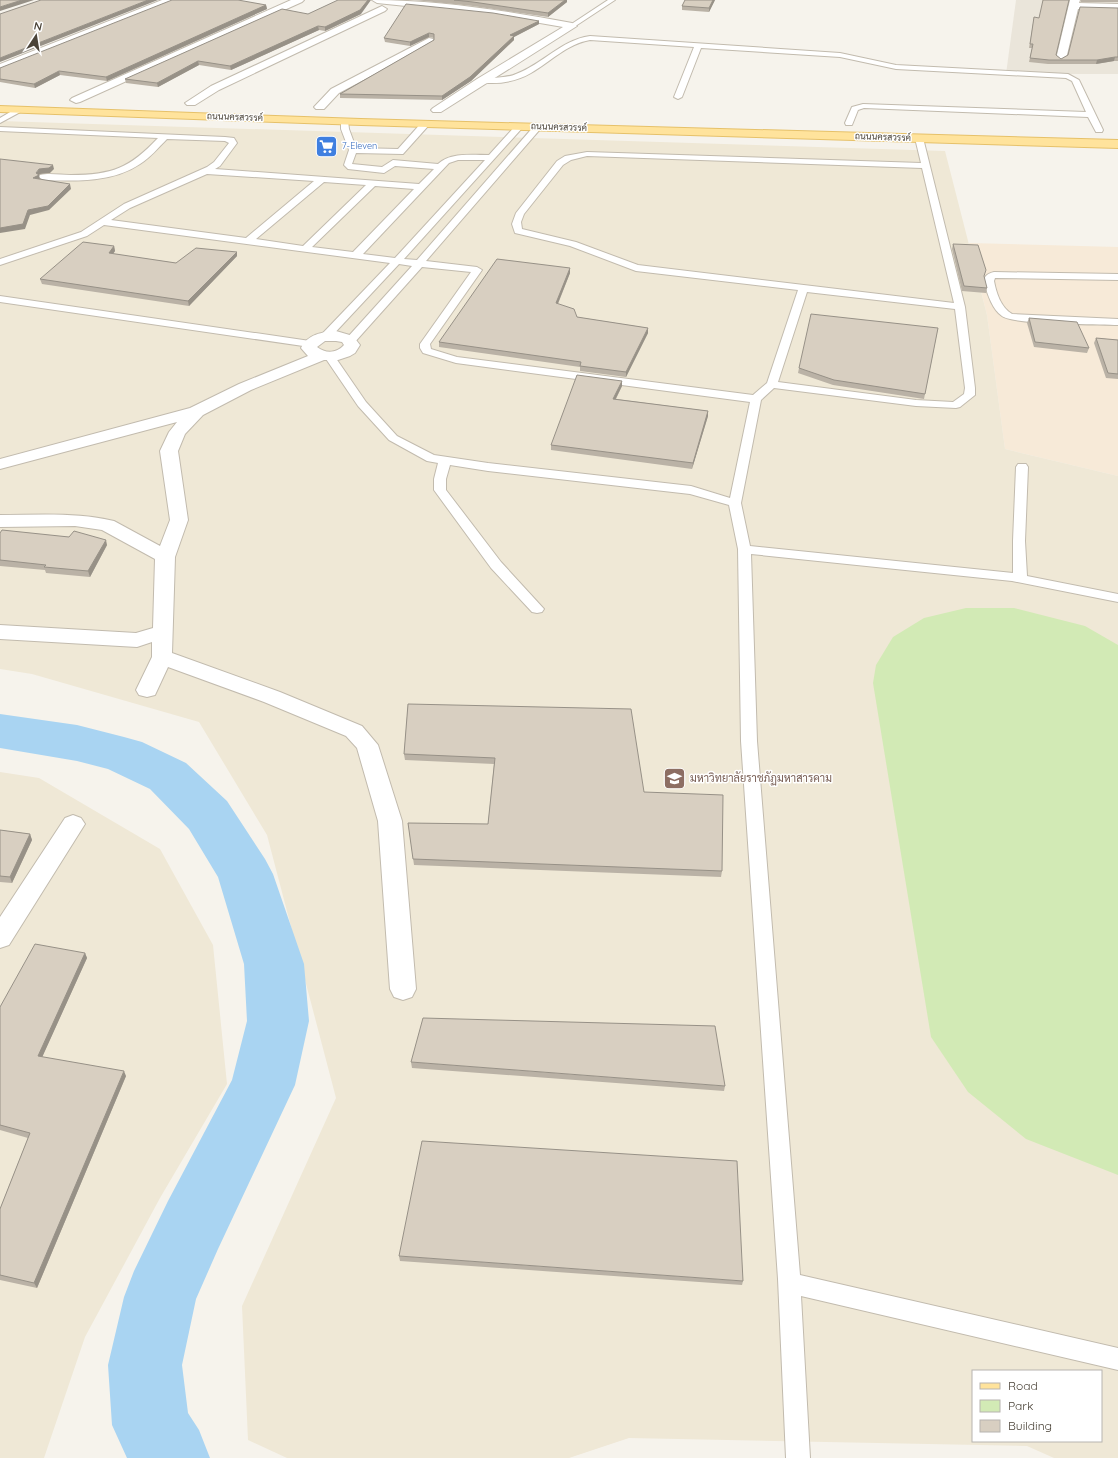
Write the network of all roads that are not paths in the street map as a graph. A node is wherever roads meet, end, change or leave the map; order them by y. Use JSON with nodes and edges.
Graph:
{"nodes":[{"id":1,"x":170,"y":0,"type":"edge"},
{"id":2,"x":299,"y":0,"type":"edge"},
{"id":3,"x":612,"y":0,"type":"edge"},
{"id":4,"x":1074,"y":3,"type":"edge"},
{"id":5,"x":379,"y":4,"type":"edge"},
{"id":6,"x":1118,"y":7,"type":"edge"},
{"id":7,"x":572,"y":26,"type":"junction"},
{"id":8,"x":429,"y":40,"type":"edge"},
{"id":9,"x":698,"y":46,"type":"junction"},
{"id":10,"x":1061,"y":59,"type":"edge"},
{"id":11,"x":0,"y":68,"type":"edge"},
{"id":12,"x":481,"y":81,"type":"junction"},
{"id":13,"x":678,"y":97,"type":"dead end"},
{"id":14,"x":72,"y":99,"type":"joint"},
{"id":15,"x":99,"y":100,"type":"dead end"},
{"id":16,"x":176,"y":103,"type":"dead end"},
{"id":17,"x":191,"y":103,"type":"junction"},
{"id":18,"x":214,"y":104,"type":"dead end"},
{"id":19,"x":316,"y":107,"type":"joint"},
{"id":20,"x":336,"y":107,"type":"dead end"},
{"id":21,"x":0,"y":109,"type":"edge"},
{"id":22,"x":20,"y":110,"type":"junction"},
{"id":23,"x":433,"y":110,"type":"junction"},
{"id":24,"x":453,"y":111,"type":"dead end"},
{"id":25,"x":1091,"y":114,"type":"junction"},
{"id":26,"x":0,"y":121,"type":"edge"},
{"id":27,"x":344,"y":121,"type":"junction"},
{"id":28,"x":845,"y":122,"type":"joint"},
{"id":29,"x":426,"y":123,"type":"junction"},
{"id":30,"x":864,"y":123,"type":"dead end"},
{"id":31,"x":520,"y":126,"type":"junction"},
{"id":32,"x":538,"y":127,"type":"junction"},
{"id":33,"x":0,"y":129,"type":"edge"},
{"id":34,"x":1084,"y":130,"type":"dead end"},
{"id":35,"x":1099,"y":130,"type":"junction"},
{"id":36,"x":1112,"y":130,"type":"dead end"},
{"id":37,"x":165,"y":136,"type":"junction"},
{"id":38,"x":919,"y":138,"type":"junction"},
{"id":39,"x":1118,"y":144,"type":"edge"},
{"id":40,"x":353,"y":150,"type":"junction"},
{"id":41,"x":400,"y":152,"type":"junction"},
{"id":42,"x":492,"y":157,"type":"junction"},
{"id":43,"x":392,"y":163,"type":"junction"},
{"id":44,"x":926,"y":166,"type":"junction"},
{"id":45,"x":440,"y":167,"type":"junction"},
{"id":46,"x":207,"y":171,"type":"junction"},
{"id":47,"x":43,"y":177,"type":"edge"},
{"id":48,"x":322,"y":179,"type":"junction"},
{"id":49,"x":373,"y":183,"type":"junction"},
{"id":50,"x":422,"y":187,"type":"junction"},
{"id":51,"x":104,"y":222,"type":"junction"},
{"id":52,"x":248,"y":241,"type":"junction"},
{"id":53,"x":305,"y":249,"type":"junction"},
{"id":54,"x":356,"y":255,"type":"junction"},
{"id":55,"x":397,"y":261,"type":"junction"},
{"id":56,"x":0,"y":262,"type":"edge"},
{"id":57,"x":419,"y":263,"type":"junction"},
{"id":58,"x":1118,"y":277,"type":"edge"},
{"id":59,"x":803,"y":289,"type":"junction"},
{"id":60,"x":0,"y":299,"type":"edge"},
{"id":61,"x":960,"y":307,"type":"junction"},
{"id":62,"x":1118,"y":322,"type":"edge"},
{"id":63,"x":325,"y":336,"type":"junction"},
{"id":64,"x":350,"y":341,"type":"junction"},
{"id":65,"x":320,"y":352,"type":"junction"},
{"id":66,"x":772,"y":384,"type":"junction"},
{"id":67,"x":756,"y":399,"type":"junction"},
{"id":68,"x":197,"y":411,"type":"junction"},
{"id":69,"x":445,"y":460,"type":"junction"},
{"id":70,"x":0,"y":464,"type":"edge"},
{"id":71,"x":1022,"y":467,"type":"dead end"},
{"id":72,"x":736,"y":503,"type":"junction"},
{"id":73,"x":0,"y":521,"type":"edge"},
{"id":74,"x":744,"y":549,"type":"junction"},
{"id":75,"x":165,"y":557,"type":"junction"},
{"id":76,"x":1020,"y":579,"type":"junction"},
{"id":77,"x":1118,"y":598,"type":"edge"},
{"id":78,"x":537,"y":609,"type":"dead end"},
{"id":79,"x":0,"y":632,"type":"edge"},
{"id":80,"x":162,"y":632,"type":"junction"},
{"id":81,"x":162,"y":657,"type":"junction"},
{"id":82,"x":146,"y":690,"type":"dead end"},
{"id":83,"x":73,"y":824,"type":"dead end"},
{"id":84,"x":0,"y":938,"type":"edge"},
{"id":85,"x":402,"y":989,"type":"dead end"},
{"id":86,"x":789,"y":1283,"type":"junction"},
{"id":87,"x":1118,"y":1359,"type":"edge"},
{"id":88,"x":798,"y":1458,"type":"edge"}],
"edges":[{"from":1,"to":11,"type":"street"},
{"from":2,"to":14,"type":"street"},
{"from":3,"to":7,"type":"lane"},
{"from":4,"to":6,"type":"street"},
{"from":4,"to":10,"type":"street"},
{"from":5,"to":7,"type":"street"},
{"from":5,"to":17,"type":"street"},
{"from":7,"to":12,"type":"street"},
{"from":8,"to":19,"type":"street"},
{"from":9,"to":12,"type":"lane"},
{"from":9,"to":13,"type":"lane"},
{"from":9,"to":25,"type":"lane"},
{"from":12,"to":23,"type":"street"},
{"from":14,"to":15,"type":"main road"},
{"from":16,"to":17,"type":"main road","name":"ถนนนครสวรรค์"},
{"from":17,"to":18,"type":"main road","name":"ถนนนครสวรรค์"},
{"from":19,"to":20,"type":"main road"},
{"from":21,"to":22,"type":"main road","name":"ถนนนครสวรรค์"},
{"from":22,"to":26,"type":"lane"},
{"from":22,"to":27,"type":"main road","name":"ถนนนครสวรรค์"},
{"from":23,"to":24,"type":"main road"},
{"from":23,"to":29,"type":"main road"},
{"from":25,"to":28,"type":"lane"},
{"from":25,"to":35,"type":"lane"},
{"from":27,"to":29,"type":"main road","name":"ถนนนครสวรรค์"},
{"from":27,"to":40,"type":"lane"},
{"from":28,"to":30,"type":"main road","name":"ถนนนครสวรรค์"},
{"from":29,"to":31,"type":"main road","name":"ถนนนครสวรรค์"},
{"from":29,"to":41,"type":"lane"},
{"from":31,"to":32,"type":"main road","name":"ถนนนครสวรรค์"},
{"from":31,"to":42,"type":"lane"},
{"from":32,"to":38,"type":"main road","name":"ถนนนครสวรรค์"},
{"from":32,"to":57,"type":"lane"},
{"from":33,"to":37,"type":"lane"},
{"from":34,"to":35,"type":"main road"},
{"from":35,"to":36,"type":"main road"},
{"from":37,"to":46,"type":"lane"},
{"from":37,"to":47,"type":"lane"},
{"from":38,"to":39,"type":"main road","name":"ถนนนครสวรรค์"},
{"from":38,"to":44,"type":"lane"},
{"from":40,"to":41,"type":"lane"},
{"from":40,"to":43,"type":"lane"},
{"from":41,"to":43,"type":"lane"},
{"from":42,"to":45,"type":"lane"},
{"from":42,"to":55,"type":"lane"},
{"from":43,"to":45,"type":"lane"},
{"from":44,"to":59,"type":"lane"},
{"from":44,"to":61,"type":"lane"},
{"from":45,"to":50,"type":"lane"},
{"from":46,"to":48,"type":"lane"},
{"from":46,"to":51,"type":"lane"},
{"from":48,"to":49,"type":"lane"},
{"from":48,"to":52,"type":"lane"},
{"from":49,"to":50,"type":"lane"},
{"from":49,"to":53,"type":"lane"},
{"from":50,"to":54,"type":"lane"},
{"from":51,"to":52,"type":"lane"},
{"from":51,"to":56,"type":"lane"},
{"from":52,"to":53,"type":"lane"},
{"from":53,"to":54,"type":"lane"},
{"from":54,"to":55,"type":"lane"},
{"from":55,"to":57,"type":"lane"},
{"from":55,"to":63,"type":"lane"},
{"from":57,"to":64,"type":"lane"},
{"from":57,"to":67,"type":"lane"},
{"from":58,"to":62,"type":"lane"},
{"from":59,"to":61,"type":"lane"},
{"from":59,"to":66,"type":"lane"},
{"from":60,"to":65,"type":"lane"},
{"from":61,"to":66,"type":"lane"},
{"from":63,"to":64,"type":"street"},
{"from":63,"to":65,"type":"street"},
{"from":64,"to":65,"type":"street"},
{"from":65,"to":68,"type":"street"},
{"from":65,"to":69,"type":"lane"},
{"from":66,"to":67,"type":"lane"},
{"from":67,"to":72,"type":"lane"},
{"from":68,"to":70,"type":"street"},
{"from":68,"to":75,"type":"street"},
{"from":69,"to":72,"type":"lane"},
{"from":69,"to":78,"type":"lane"},
{"from":71,"to":76,"type":"lane"},
{"from":72,"to":74,"type":"lane"},
{"from":73,"to":75,"type":"street"},
{"from":74,"to":76,"type":"lane"},
{"from":74,"to":86,"type":"lane"},
{"from":75,"to":80,"type":"street"},
{"from":76,"to":77,"type":"lane"},
{"from":79,"to":80,"type":"street"},
{"from":80,"to":81,"type":"street"},
{"from":81,"to":82,"type":"street"},
{"from":81,"to":85,"type":"street"},
{"from":83,"to":84,"type":"street"},
{"from":86,"to":87,"type":"lane"},
{"from":86,"to":88,"type":"lane"}]}
